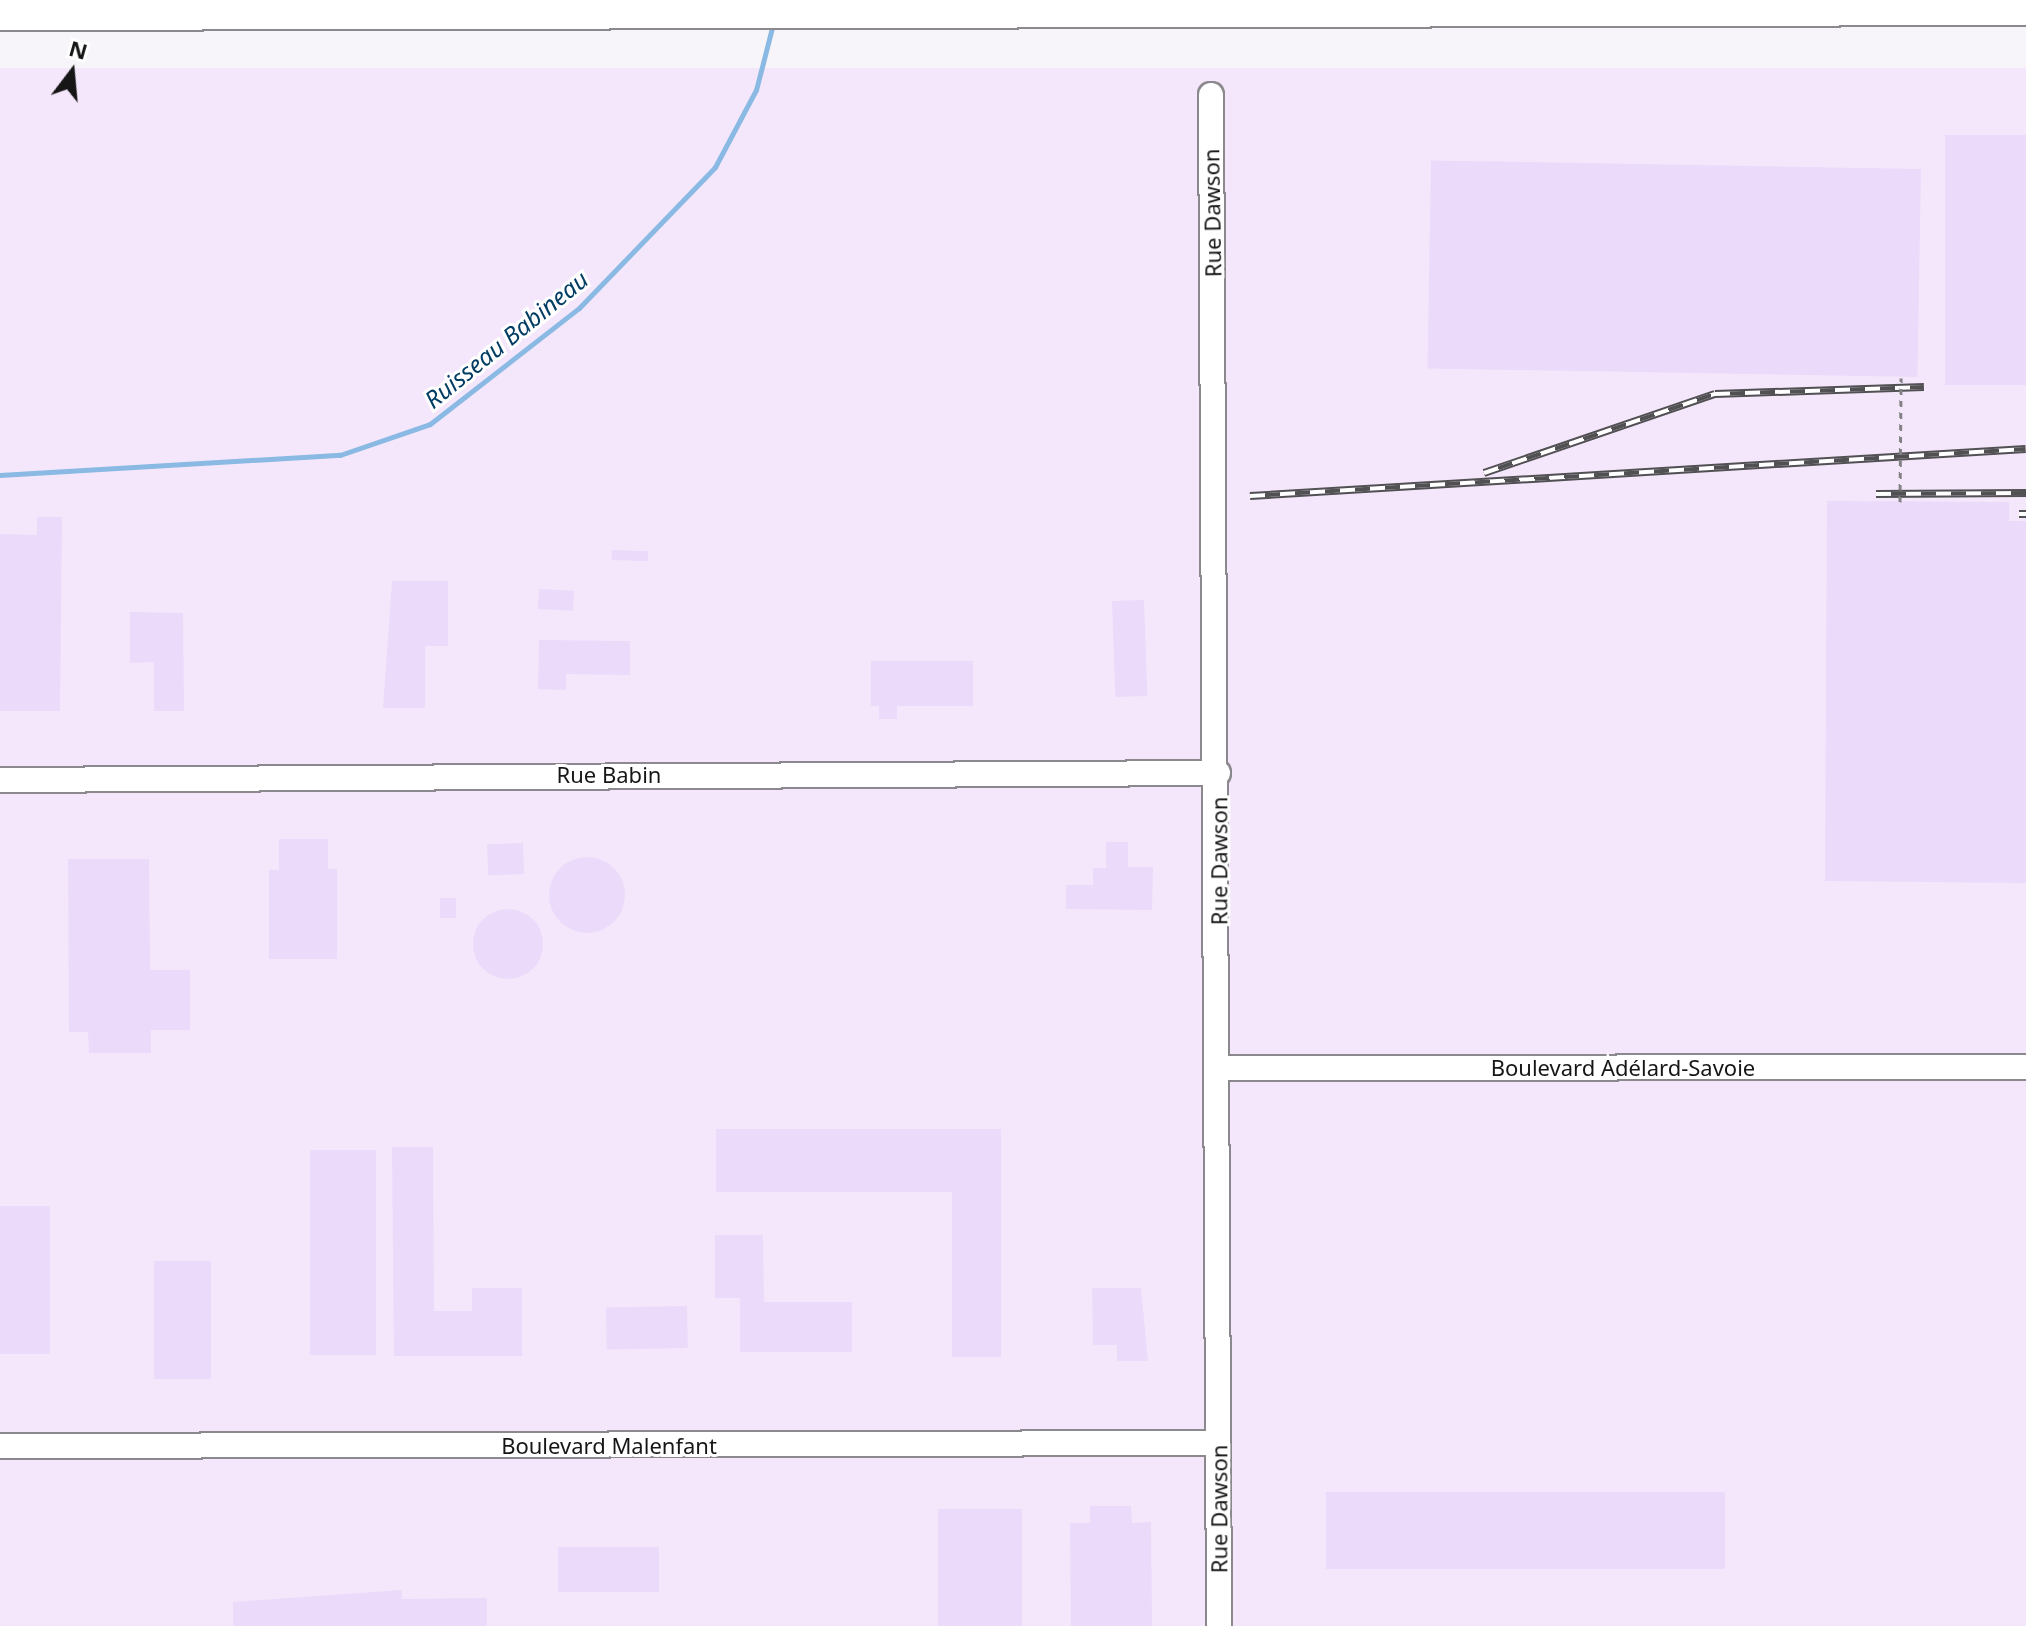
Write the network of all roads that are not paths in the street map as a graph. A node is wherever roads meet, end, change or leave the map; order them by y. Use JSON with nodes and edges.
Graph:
{"nodes":[{"id":1,"x":1765,"y":8,"type":"junction"},
{"id":2,"x":2026,"y":8,"type":"edge"},
{"id":3,"x":0,"y":13,"type":"edge"},
{"id":4,"x":2026,"y":22,"type":"edge"},
{"id":5,"x":1211,"y":95,"type":"dead end"},
{"id":6,"x":1218,"y":773,"type":"junction"},
{"id":7,"x":0,"y":780,"type":"edge"},
{"id":8,"x":2026,"y":1067,"type":"edge"},
{"id":9,"x":1220,"y":1068,"type":"junction"},
{"id":10,"x":1218,"y":1443,"type":"junction"},
{"id":11,"x":0,"y":1446,"type":"edge"},
{"id":12,"x":1219,"y":1626,"type":"edge"}],
"edges":[{"from":1,"to":2,"type":"highway"},
{"from":1,"to":3,"type":"highway"},
{"from":1,"to":4,"type":"highway"},
{"from":5,"to":6,"type":"street","name":"Rue Dawson"},
{"from":6,"to":7,"type":"street","name":"Rue Babin"},
{"from":6,"to":9,"type":"street","name":"Rue Dawson"},
{"from":8,"to":9,"type":"street","name":"Boulevard Adélard-Savoie"},
{"from":9,"to":10,"type":"street","name":"Rue Dawson"},
{"from":10,"to":11,"type":"street","name":"Boulevard Malenfant"},
{"from":10,"to":12,"type":"street","name":"Rue Dawson"}]}
